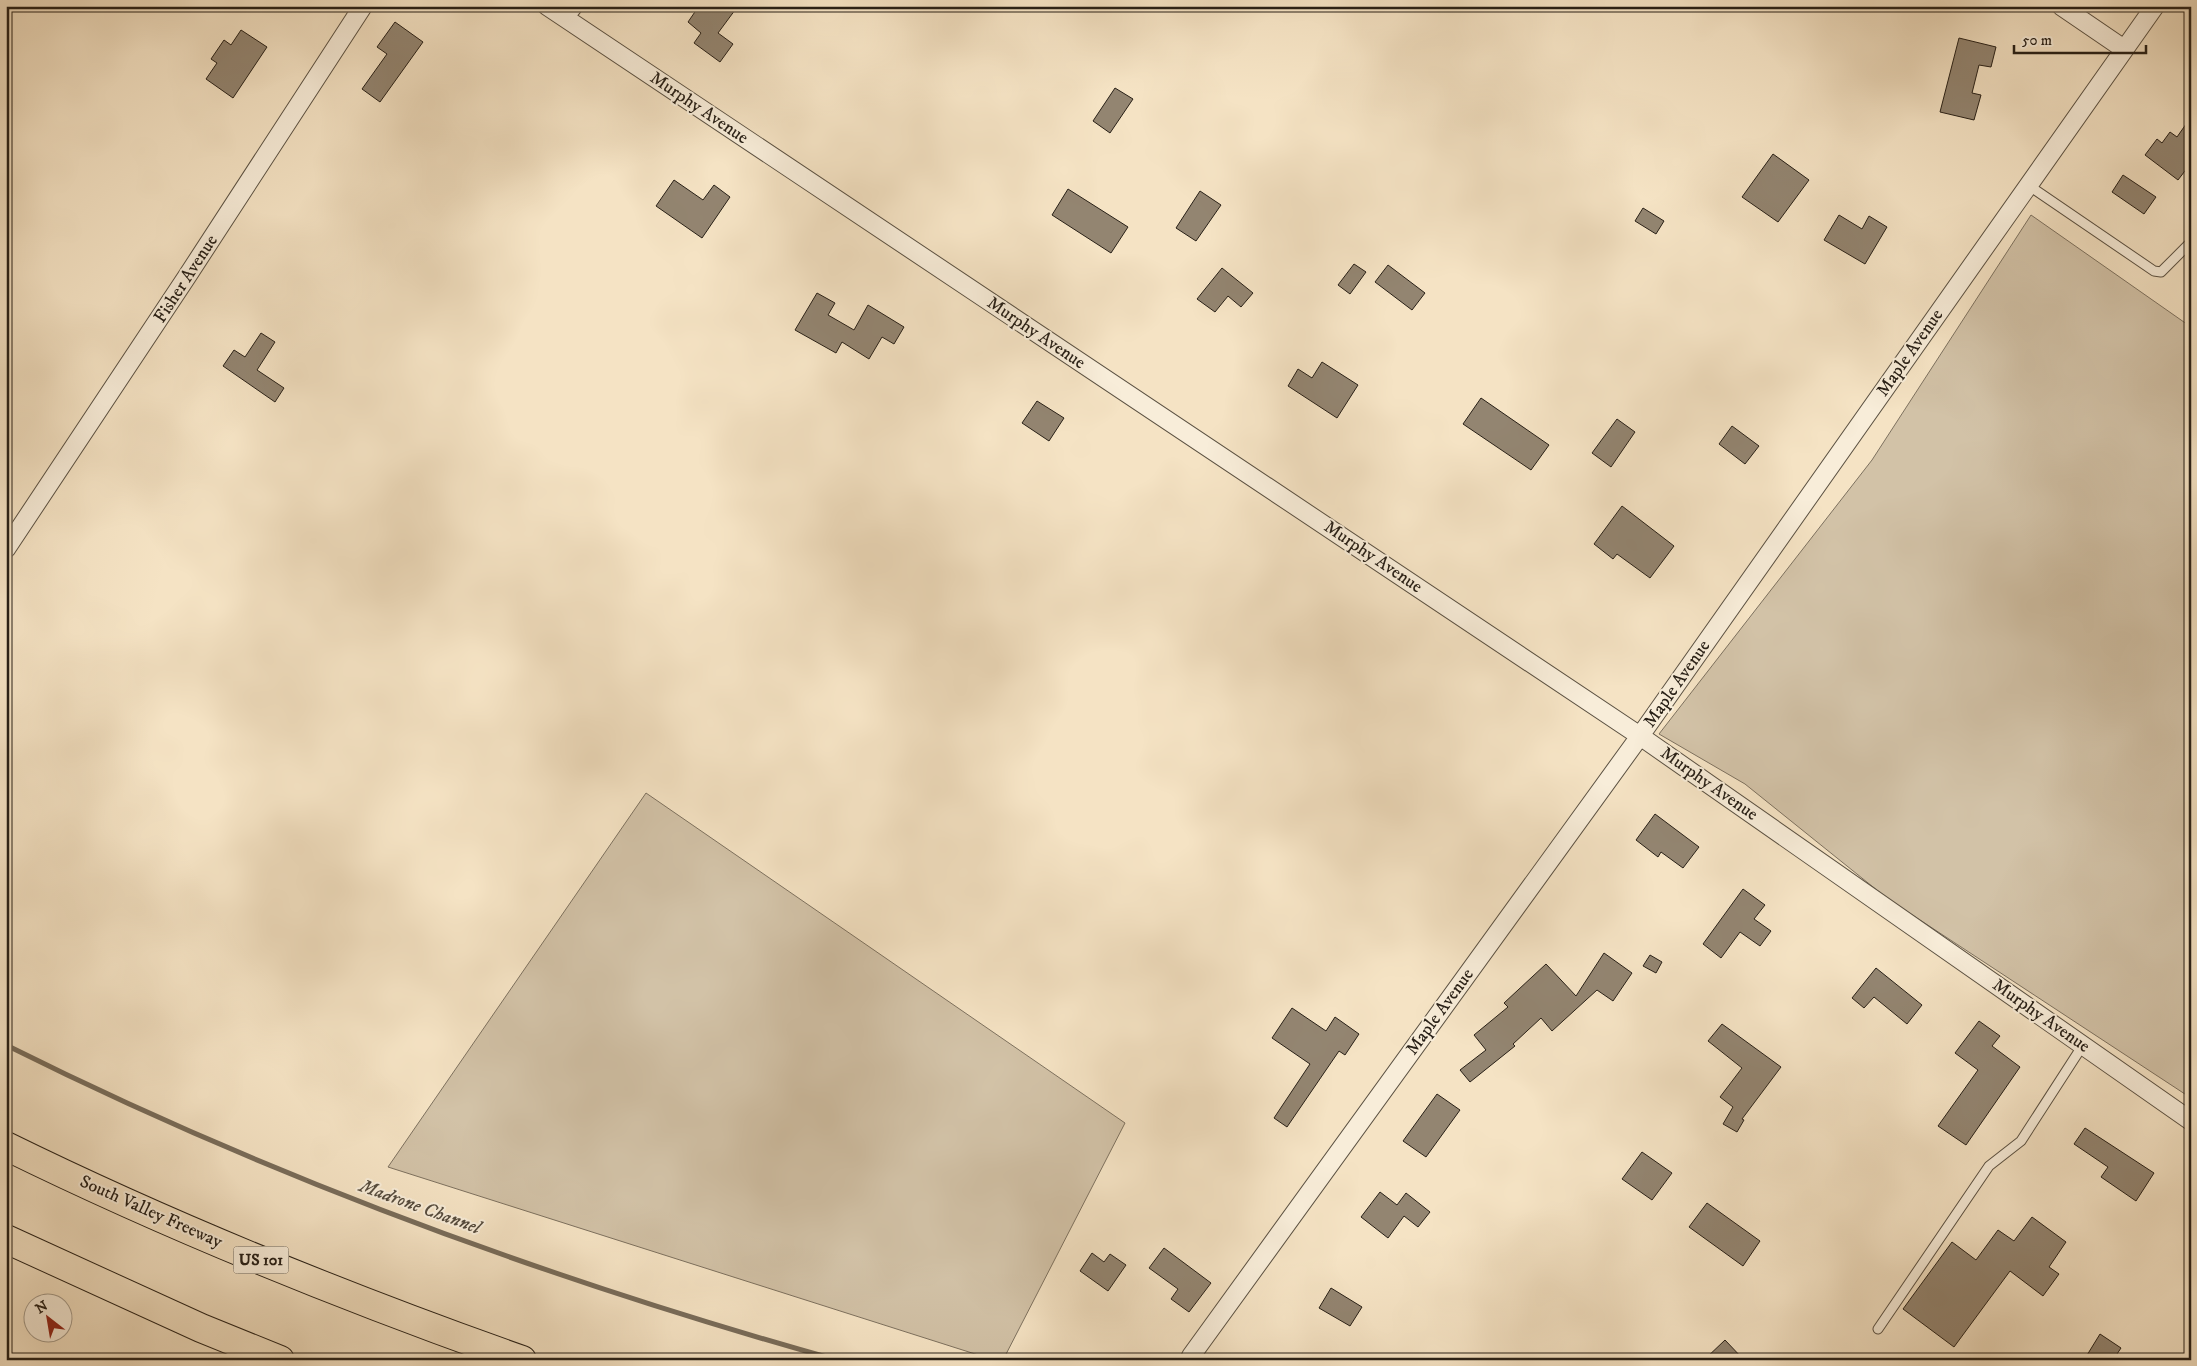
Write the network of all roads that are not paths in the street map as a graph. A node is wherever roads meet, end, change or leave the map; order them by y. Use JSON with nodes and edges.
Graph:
{"nodes":[{"id":1,"x":363,"y":6,"type":"edge"},
{"id":2,"x":547,"y":6,"type":"edge"},
{"id":3,"x":578,"y":6,"type":"edge"},
{"id":4,"x":2061,"y":6,"type":"edge"},
{"id":5,"x":2155,"y":6,"type":"edge"},
{"id":6,"x":568,"y":20,"type":"junction"},
{"id":7,"x":2124,"y":49,"type":"junction"},
{"id":8,"x":2028,"y":185,"type":"junction"},
{"id":9,"x":2191,"y":242,"type":"edge"},
{"id":10,"x":6,"y":549,"type":"edge"},
{"id":11,"x":1640,"y":736,"type":"junction"},
{"id":12,"x":2083,"y":1045,"type":"junction"},
{"id":13,"x":2191,"y":1121,"type":"edge"},
{"id":14,"x":6,"y":1146,"type":"edge"},
{"id":15,"x":6,"y":1239,"type":"edge"},
{"id":16,"x":1878,"y":1329,"type":"dead end"},
{"id":17,"x":1191,"y":1356,"type":"dead end"},
{"id":18,"x":280,"y":1360,"type":"edge"},
{"id":19,"x":522,"y":1360,"type":"edge"}],
"edges":[{"from":1,"to":10,"type":"street","name":"Fisher Avenue"},
{"from":2,"to":6,"type":"street","name":"Murphy Avenue"},
{"from":3,"to":6,"type":"lane"},
{"from":4,"to":7,"type":"street"},
{"from":5,"to":7,"type":"street","name":"Maple Avenue"},
{"from":6,"to":11,"type":"street","name":"Murphy Avenue"},
{"from":7,"to":8,"type":"street","name":"Maple Avenue"},
{"from":8,"to":9,"type":"lane"},
{"from":8,"to":11,"type":"street","name":"Maple Avenue"},
{"from":11,"to":12,"type":"street","name":"Murphy Avenue"},
{"from":11,"to":17,"type":"street","name":"Maple Avenue"},
{"from":12,"to":13,"type":"street","name":"Murphy Avenue"},
{"from":12,"to":16,"type":"lane"},
{"from":14,"to":19,"type":"highway","name":"South Valley Freeway","number":"US 101"},
{"from":15,"to":18,"type":"highway"}]}
